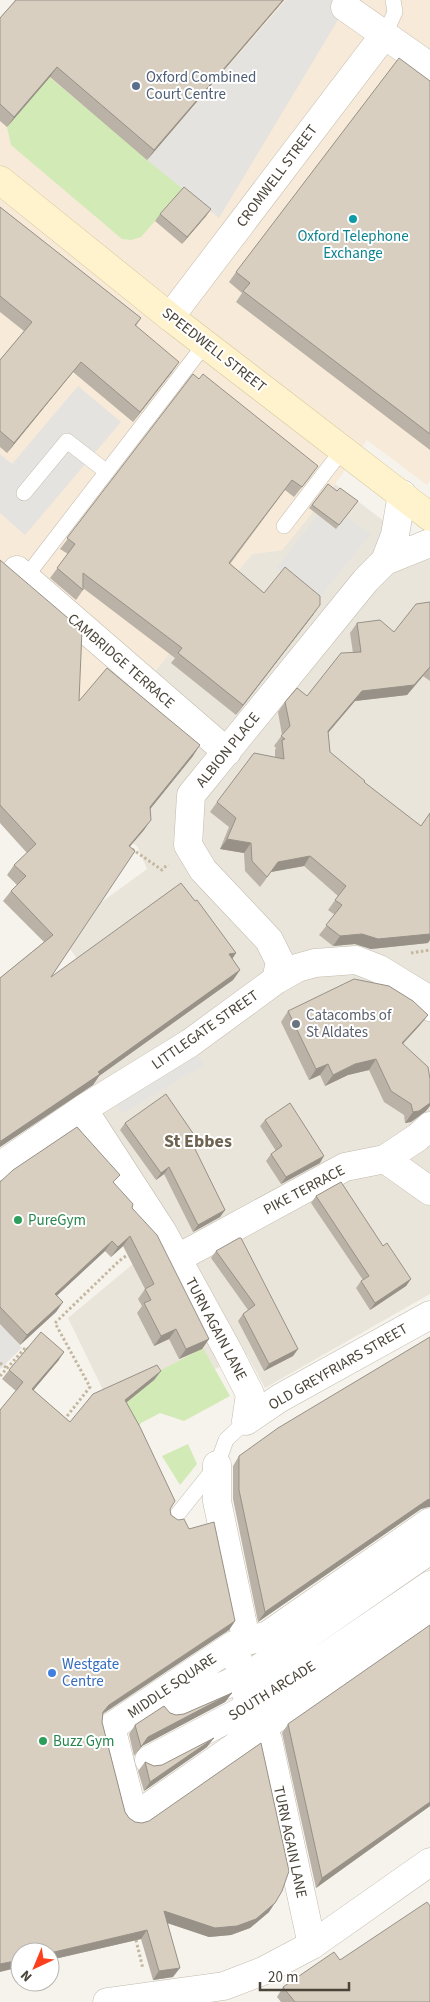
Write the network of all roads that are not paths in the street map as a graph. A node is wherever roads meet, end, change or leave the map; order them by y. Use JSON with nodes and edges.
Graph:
{"nodes":[{"id":1,"x":394,"y":0,"type":"edge"},
{"id":2,"x":341,"y":4,"type":"edge"},
{"id":3,"x":385,"y":34,"type":"junction"},
{"id":4,"x":430,"y":67,"type":"edge"},
{"id":5,"x":0,"y":180,"type":"edge"},
{"id":6,"x":170,"y":317,"type":"junction"},
{"id":7,"x":205,"y":344,"type":"junction"},
{"id":8,"x":343,"y":449,"type":"junction"},
{"id":9,"x":107,"y":472,"type":"junction"},
{"id":10,"x":24,"y":493,"type":"dead end"},
{"id":11,"x":402,"y":494,"type":"junction"},
{"id":12,"x":430,"y":517,"type":"edge"},
{"id":13,"x":284,"y":526,"type":"dead end"},
{"id":14,"x":430,"y":543,"type":"edge"},
{"id":15,"x":386,"y":561,"type":"junction"},
{"id":16,"x":21,"y":574,"type":"joint"},
{"id":17,"x":227,"y":752,"type":"junction"},
{"id":18,"x":276,"y":980,"type":"junction"},
{"id":19,"x":428,"y":996,"type":"edge"},
{"id":20,"x":83,"y":1109,"type":"junction"},
{"id":21,"x":430,"y":1126,"type":"edge"},
{"id":22,"x":385,"y":1159,"type":"junction"},
{"id":23,"x":0,"y":1166,"type":"edge"},
{"id":24,"x":430,"y":1191,"type":"edge"},
{"id":25,"x":178,"y":1258,"type":"junction"},
{"id":26,"x":430,"y":1315,"type":"edge"},
{"id":27,"x":246,"y":1421,"type":"junction"},
{"id":28,"x":216,"y":1465,"type":"junction"},
{"id":29,"x":173,"y":1520,"type":"edge"},
{"id":30,"x":430,"y":1522,"type":"edge"},
{"id":31,"x":430,"y":1550,"type":"edge"},
{"id":32,"x":362,"y":1570,"type":"junction"},
{"id":33,"x":430,"y":1585,"type":"edge"},
{"id":34,"x":430,"y":1611,"type":"edge"},
{"id":35,"x":403,"y":1630,"type":"junction"},
{"id":36,"x":238,"y":1635,"type":"junction"},
{"id":37,"x":169,"y":1702,"type":"dead end"},
{"id":38,"x":262,"y":1736,"type":"junction"},
{"id":39,"x":149,"y":1760,"type":"dead end"},
{"id":40,"x":430,"y":1862,"type":"edge"},
{"id":41,"x":312,"y":1945,"type":"junction"},
{"id":42,"x":233,"y":1994,"type":"edge"},
{"id":43,"x":125,"y":2000,"type":"edge"}],
"edges":[{"from":1,"to":3,"type":"lane"},
{"from":2,"to":3,"type":"street"},
{"from":3,"to":4,"type":"street"},
{"from":3,"to":6,"type":"street","name":"CROMWELL STREET"},
{"from":5,"to":6,"type":"street","name":"SPEEDWELL STREET"},
{"from":6,"to":7,"type":"street","name":"SPEEDWELL STREET"},
{"from":7,"to":8,"type":"street","name":"SPEEDWELL STREET"},
{"from":7,"to":9,"type":"lane"},
{"from":8,"to":11,"type":"street","name":"SPEEDWELL STREET"},
{"from":8,"to":13,"type":"lane"},
{"from":9,"to":10,"type":"lane"},
{"from":9,"to":16,"type":"lane"},
{"from":11,"to":12,"type":"street","name":"SPEEDWELL STREET"},
{"from":11,"to":15,"type":"street","name":"ALBION PLACE"},
{"from":14,"to":15,"type":"street","name":"ALBION PLACE"},
{"from":15,"to":17,"type":"street","name":"ALBION PLACE"},
{"from":16,"to":17,"type":"street","name":"CAMBRIDGE TERRACE"},
{"from":17,"to":18,"type":"street","name":"ALBION PLACE"},
{"from":18,"to":19,"type":"street","name":"LITTLEGATE STREET"},
{"from":18,"to":20,"type":"street","name":"LITTLEGATE STREET"},
{"from":20,"to":23,"type":"street","name":"LITTLEGATE STREET"},
{"from":20,"to":25,"type":"street","name":"TURN AGAIN LANE"},
{"from":21,"to":22,"type":"street"},
{"from":22,"to":24,"type":"street"},
{"from":22,"to":25,"type":"street","name":"PIKE TERRACE"},
{"from":25,"to":27,"type":"street","name":"TURN AGAIN LANE"},
{"from":26,"to":27,"type":"street","name":"OLD GREYFRIARS STREET"},
{"from":27,"to":28,"type":"lane"},
{"from":28,"to":29,"type":"lane"},
{"from":28,"to":36,"type":"street"},
{"from":30,"to":32,"type":"street"},
{"from":31,"to":37,"type":"street","name":"SOUTH ARCADE"},
{"from":32,"to":35,"type":"street"},
{"from":32,"to":36,"type":"street"},
{"from":33,"to":39,"type":"street","name":"SOUTH ARCADE"},
{"from":34,"to":35,"type":"street","name":"SOUTH ARCADE"},
{"from":35,"to":38,"type":"street","name":"SOUTH ARCADE"},
{"from":36,"to":38,"type":"street","name":"MIDDLE SQUARE"},
{"from":36,"to":38,"type":"street","name":"MIDDLE SQUARE"},
{"from":38,"to":41,"type":"street","name":"TURN AGAIN LANE"},
{"from":40,"to":41,"type":"street"},
{"from":41,"to":42,"type":"street"},
{"from":42,"to":43,"type":"street"}]}
